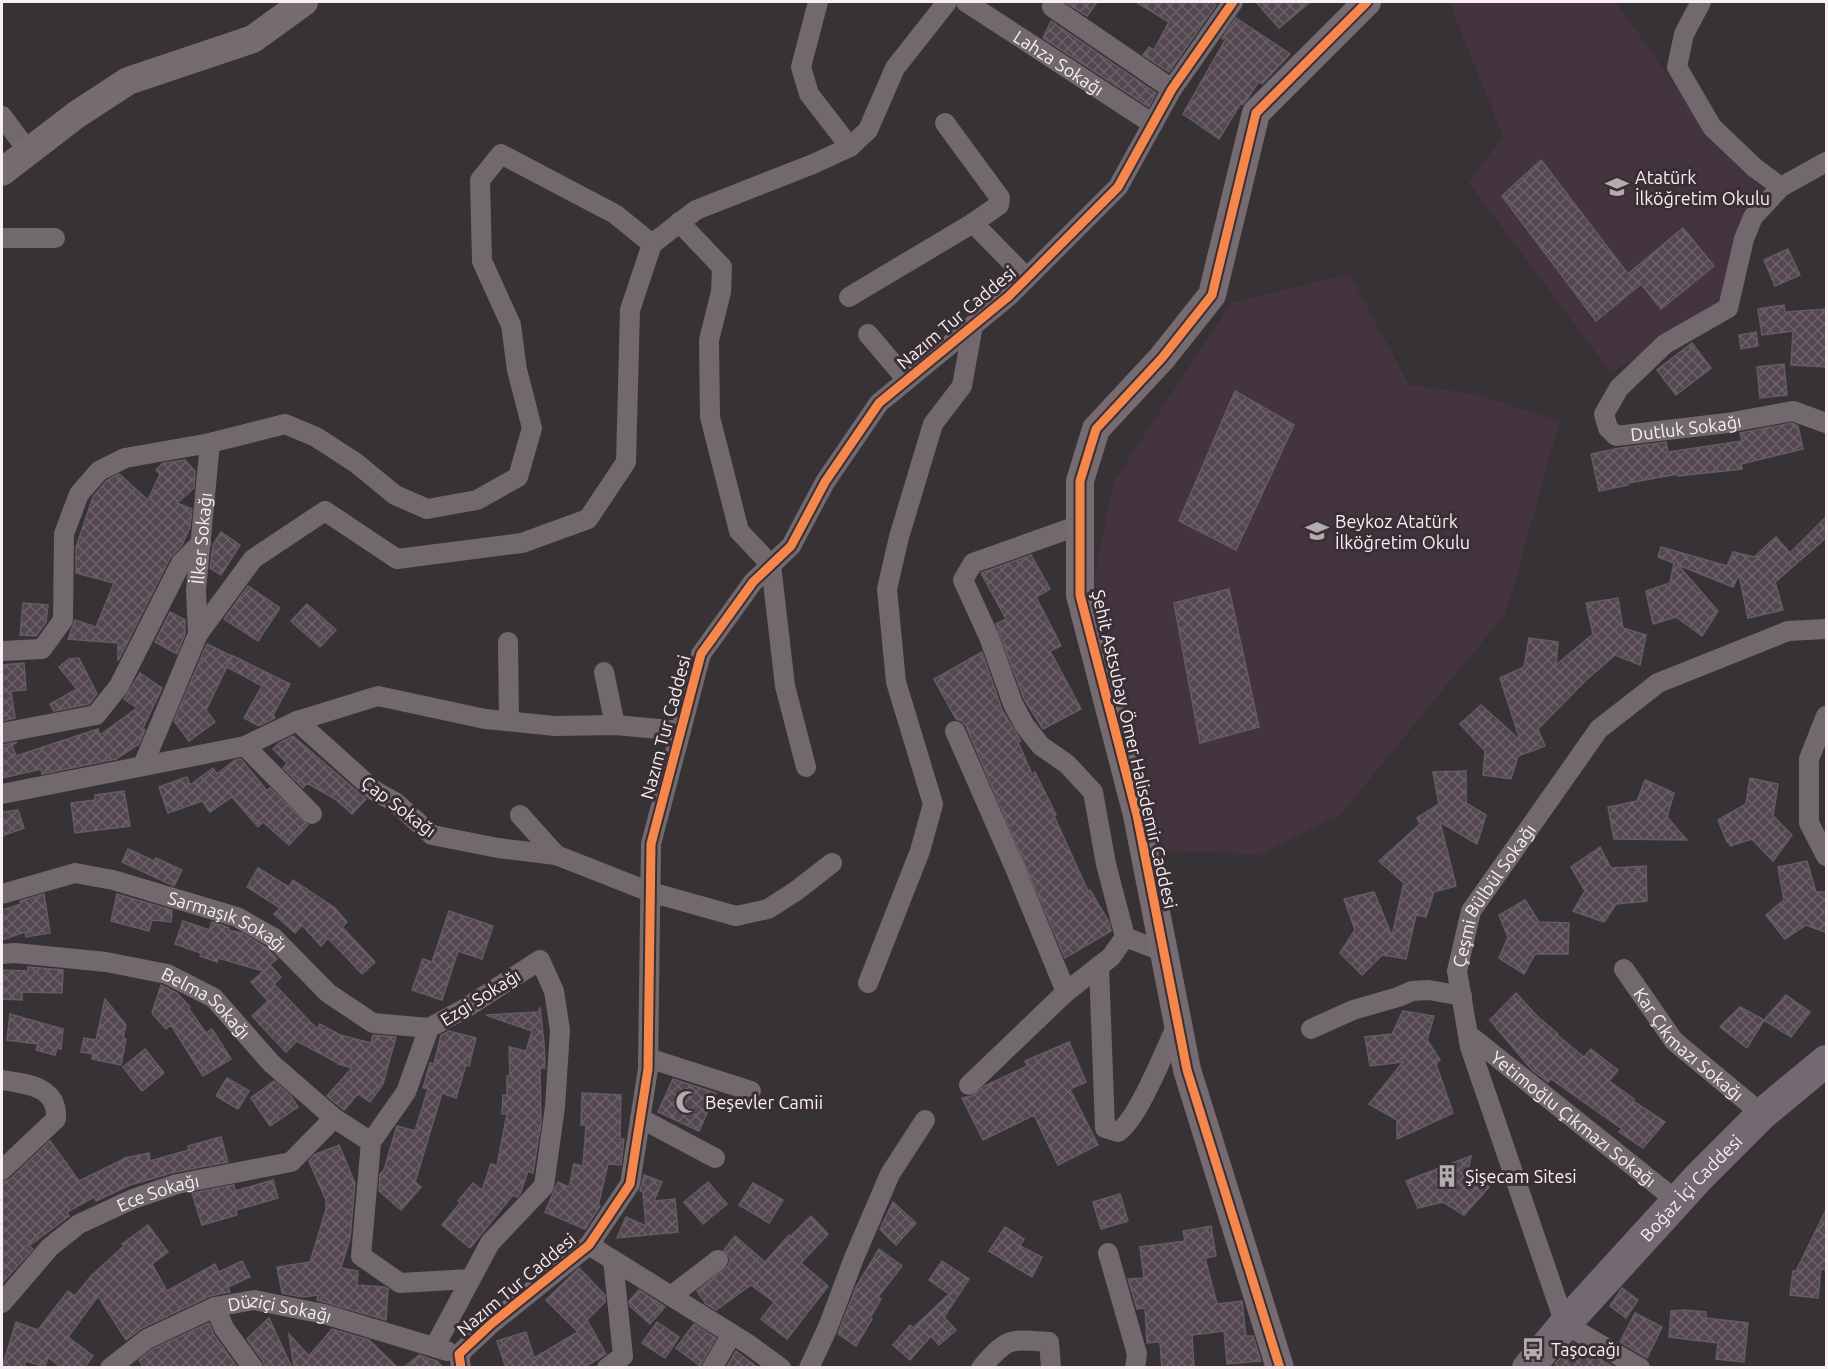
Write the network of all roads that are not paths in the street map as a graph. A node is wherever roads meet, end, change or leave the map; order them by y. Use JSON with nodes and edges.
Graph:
{"nodes":[{"id":1,"x":304,"y":2,"type":"edge"},
{"id":2,"x":818,"y":2,"type":"edge"},
{"id":3,"x":947,"y":2,"type":"edge"},
{"id":4,"x":966,"y":2,"type":"edge"},
{"id":5,"x":1231,"y":2,"type":"edge"},
{"id":6,"x":1367,"y":2,"type":"edge"},
{"id":7,"x":1701,"y":2,"type":"edge"},
{"id":8,"x":1052,"y":7,"type":"dead end"},
{"id":9,"x":1172,"y":89,"type":"junction"},
{"id":10,"x":2,"y":116,"type":"edge"},
{"id":11,"x":945,"y":123,"type":"dead end"},
{"id":12,"x":1153,"y":124,"type":"junction"},
{"id":13,"x":850,"y":147,"type":"junction"},
{"id":14,"x":28,"y":151,"type":"junction"},
{"id":15,"x":1827,"y":162,"type":"edge"},
{"id":16,"x":2,"y":172,"type":"edge"},
{"id":17,"x":1781,"y":187,"type":"junction"},
{"id":18,"x":680,"y":222,"type":"junction"},
{"id":19,"x":973,"y":223,"type":"junction"},
{"id":20,"x":2,"y":238,"type":"edge"},
{"id":21,"x":55,"y":238,"type":"dead end"},
{"id":22,"x":652,"y":244,"type":"junction"},
{"id":23,"x":1027,"y":278,"type":"junction"},
{"id":24,"x":849,"y":297,"type":"dead end"},
{"id":25,"x":973,"y":326,"type":"junction"},
{"id":26,"x":868,"y":334,"type":"dead end"},
{"id":27,"x":907,"y":380,"type":"junction"},
{"id":28,"x":1827,"y":423,"type":"edge"},
{"id":29,"x":210,"y":443,"type":"junction"},
{"id":30,"x":1080,"y":525,"type":"junction"},
{"id":31,"x":201,"y":543,"type":"junction"},
{"id":32,"x":771,"y":565,"type":"junction"},
{"id":33,"x":1827,"y":629,"type":"edge"},
{"id":34,"x":198,"y":634,"type":"junction"},
{"id":35,"x":508,"y":642,"type":"dead end"},
{"id":36,"x":2,"y":651,"type":"edge"},
{"id":37,"x":604,"y":672,"type":"dead end"},
{"id":38,"x":1827,"y":716,"type":"edge"},
{"id":39,"x":297,"y":721,"type":"junction"},
{"id":40,"x":509,"y":721,"type":"junction"},
{"id":41,"x":615,"y":726,"type":"junction"},
{"id":42,"x":681,"y":731,"type":"junction"},
{"id":43,"x":955,"y":732,"type":"dead end"},
{"id":44,"x":2,"y":733,"type":"edge"},
{"id":45,"x":245,"y":746,"type":"junction"},
{"id":46,"x":143,"y":765,"type":"junction"},
{"id":47,"x":806,"y":767,"type":"dead end"},
{"id":48,"x":2,"y":794,"type":"edge"},
{"id":49,"x":312,"y":814,"type":"dead end"},
{"id":50,"x":520,"y":815,"type":"dead end"},
{"id":51,"x":556,"y":855,"type":"junction"},
{"id":52,"x":1827,"y":856,"type":"edge"},
{"id":53,"x":832,"y":863,"type":"dead end"},
{"id":54,"x":650,"y":892,"type":"junction"},
{"id":55,"x":2,"y":894,"type":"edge"},
{"id":56,"x":1125,"y":937,"type":"junction"},
{"id":57,"x":1164,"y":952,"type":"junction"},
{"id":58,"x":2,"y":954,"type":"edge"},
{"id":59,"x":1099,"y":966,"type":"junction"},
{"id":60,"x":1624,"y":969,"type":"dead end"},
{"id":61,"x":868,"y":983,"type":"dead end"},
{"id":62,"x":1066,"y":992,"type":"junction"},
{"id":63,"x":1462,"y":996,"type":"junction"},
{"id":64,"x":1178,"y":1023,"type":"junction"},
{"id":65,"x":429,"y":1028,"type":"junction"},
{"id":66,"x":1311,"y":1029,"type":"dead end"},
{"id":67,"x":1469,"y":1035,"type":"junction"},
{"id":68,"x":648,"y":1058,"type":"junction"},
{"id":69,"x":1827,"y":1061,"type":"edge"},
{"id":70,"x":2,"y":1080,"type":"edge"},
{"id":71,"x":969,"y":1085,"type":"dead end"},
{"id":72,"x":751,"y":1090,"type":"dead end"},
{"id":73,"x":1762,"y":1114,"type":"junction"},
{"id":74,"x":334,"y":1118,"type":"junction"},
{"id":75,"x":640,"y":1118,"type":"junction"},
{"id":76,"x":925,"y":1120,"type":"dead end"},
{"id":77,"x":371,"y":1142,"type":"junction"},
{"id":78,"x":715,"y":1158,"type":"dead end"},
{"id":79,"x":2,"y":1170,"type":"edge"},
{"id":80,"x":1677,"y":1201,"type":"junction"},
{"id":81,"x":589,"y":1245,"type":"junction"},
{"id":82,"x":1108,"y":1253,"type":"dead end"},
{"id":83,"x":613,"y":1260,"type":"junction"},
{"id":84,"x":718,"y":1260,"type":"dead end"},
{"id":85,"x":470,"y":1279,"type":"junction"},
{"id":86,"x":671,"y":1296,"type":"junction"},
{"id":87,"x":2,"y":1303,"type":"edge"},
{"id":88,"x":215,"y":1307,"type":"junction"},
{"id":89,"x":1565,"y":1324,"type":"junction"},
{"id":90,"x":732,"y":1334,"type":"junction"},
{"id":91,"x":435,"y":1346,"type":"junction"},
{"id":92,"x":460,"y":1361,"type":"edge"},
{"id":93,"x":110,"y":1368,"type":"edge"},
{"id":94,"x":254,"y":1368,"type":"edge"},
{"id":95,"x":607,"y":1368,"type":"edge"},
{"id":96,"x":712,"y":1368,"type":"edge"},
{"id":97,"x":781,"y":1368,"type":"edge"},
{"id":98,"x":808,"y":1368,"type":"edge"},
{"id":99,"x":981,"y":1368,"type":"edge"},
{"id":100,"x":1051,"y":1368,"type":"edge"},
{"id":101,"x":1135,"y":1368,"type":"edge"},
{"id":102,"x":1280,"y":1368,"type":"edge"},
{"id":103,"x":1528,"y":1368,"type":"edge"},
{"id":104,"x":1640,"y":1368,"type":"edge"}],
"edges":[{"from":1,"to":14,"type":"street"},
{"from":2,"to":13,"type":"street"},
{"from":3,"to":13,"type":"street"},
{"from":4,"to":12,"type":"street","name":"Lahza Sokağı"},
{"from":5,"to":9,"type":"street","name":"Nazım Tur Caddesi"},
{"from":6,"to":30,"type":"street","name":"Şehit Astsubay Ömer Halisdemir Caddesi"},
{"from":7,"to":17,"type":"street"},
{"from":8,"to":9,"type":"street"},
{"from":9,"to":12,"type":"street","name":"Nazım Tur Caddesi"},
{"from":10,"to":14,"type":"street"},
{"from":11,"to":19,"type":"street"},
{"from":12,"to":23,"type":"street","name":"Nazım Tur Caddesi"},
{"from":13,"to":18,"type":"street"},
{"from":14,"to":16,"type":"street"},
{"from":15,"to":17,"type":"street"},
{"from":17,"to":28,"type":"street","name":"Dutluk Sokağı"},
{"from":18,"to":22,"type":"street"},
{"from":18,"to":32,"type":"street"},
{"from":19,"to":23,"type":"street"},
{"from":19,"to":24,"type":"street"},
{"from":20,"to":21,"type":"street"},
{"from":22,"to":29,"type":"street"},
{"from":22,"to":34,"type":"street"},
{"from":23,"to":25,"type":"street","name":"Nazım Tur Caddesi"},
{"from":25,"to":27,"type":"street","name":"Nazım Tur Caddesi"},
{"from":25,"to":61,"type":"street"},
{"from":26,"to":27,"type":"street"},
{"from":27,"to":32,"type":"street","name":"Nazım Tur Caddesi"},
{"from":29,"to":31,"type":"street","name":"İlker Sokağı"},
{"from":29,"to":36,"type":"street"},
{"from":30,"to":56,"type":"street"},
{"from":30,"to":57,"type":"street","name":"Şehit Astsubay Ömer Halisdemir Caddesi"},
{"from":31,"to":34,"type":"street","name":"İlker Sokağı"},
{"from":31,"to":44,"type":"street"},
{"from":32,"to":42,"type":"street","name":"Nazım Tur Caddesi"},
{"from":32,"to":47,"type":"street"},
{"from":33,"to":63,"type":"street","name":"Çeşmi Bülbül Sokağı"},
{"from":34,"to":46,"type":"street"},
{"from":35,"to":40,"type":"street"},
{"from":37,"to":41,"type":"street"},
{"from":38,"to":52,"type":"street"},
{"from":39,"to":40,"type":"street"},
{"from":39,"to":45,"type":"street"},
{"from":39,"to":51,"type":"street","name":"Çap Sokağı"},
{"from":40,"to":41,"type":"street"},
{"from":41,"to":42,"type":"street"},
{"from":42,"to":54,"type":"street","name":"Nazım Tur Caddesi"},
{"from":43,"to":62,"type":"street"},
{"from":45,"to":46,"type":"street"},
{"from":45,"to":49,"type":"street"},
{"from":46,"to":48,"type":"street"},
{"from":50,"to":51,"type":"street","name":"Çap Sokağı"},
{"from":51,"to":54,"type":"street","name":"Çap Sokağı"},
{"from":53,"to":54,"type":"street","name":"Çap Sokağı"},
{"from":54,"to":68,"type":"street","name":"Nazım Tur Caddesi"},
{"from":55,"to":65,"type":"street","name":"Sarmaşık Sokağı"},
{"from":56,"to":57,"type":"street"},
{"from":56,"to":59,"type":"street"},
{"from":57,"to":64,"type":"street","name":"Şehit Astsubay Ömer Halisdemir Caddesi"},
{"from":58,"to":74,"type":"street","name":"Belma Sokağı"},
{"from":59,"to":62,"type":"street"},
{"from":59,"to":64,"type":"street"},
{"from":60,"to":73,"type":"street","name":"Kar Çıkmazı Sokağı"},
{"from":62,"to":71,"type":"street"},
{"from":63,"to":66,"type":"street"},
{"from":63,"to":67,"type":"street","name":"Çeşmi Bülbül Sokağı"},
{"from":64,"to":102,"type":"street","name":"Şehit Astsubay Ömer Halisdemir Caddesi"},
{"from":65,"to":77,"type":"street","name":"Ezgi Sokağı"},
{"from":65,"to":85,"type":"street","name":"Ezgi Sokağı"},
{"from":67,"to":80,"type":"street","name":"Yetimoğlu Çıkmazı Sokağı"},
{"from":67,"to":89,"type":"street","name":"Çeşmi Bülbül Sokağı"},
{"from":68,"to":72,"type":"street"},
{"from":68,"to":75,"type":"street","name":"Nazım Tur Caddesi"},
{"from":69,"to":73,"type":"main road","name":"Boğaz İçi Caddesi"},
{"from":70,"to":79,"type":"street"},
{"from":73,"to":80,"type":"main road","name":"Boğaz İçi Caddesi"},
{"from":74,"to":77,"type":"street","name":"Belma Sokağı"},
{"from":74,"to":87,"type":"street","name":"Ece Sokağı"},
{"from":75,"to":78,"type":"street"},
{"from":75,"to":81,"type":"street","name":"Nazım Tur Caddesi"},
{"from":76,"to":98,"type":"street"},
{"from":77,"to":85,"type":"street"},
{"from":80,"to":89,"type":"main road","name":"Boğaz İçi Caddesi"},
{"from":81,"to":83,"type":"street"},
{"from":81,"to":92,"type":"street","name":"Nazım Tur Caddesi"},
{"from":82,"to":101,"type":"street"},
{"from":83,"to":86,"type":"street"},
{"from":83,"to":95,"type":"street"},
{"from":84,"to":86,"type":"street"},
{"from":85,"to":91,"type":"street","name":"Ezgi Sokağı"},
{"from":86,"to":90,"type":"street"},
{"from":88,"to":91,"type":"street","name":"Düziçi Sokağı"},
{"from":88,"to":93,"type":"street","name":"Düziçi Sokağı"},
{"from":88,"to":94,"type":"street"},
{"from":89,"to":103,"type":"main road","name":"Boğaz İçi Caddesi"},
{"from":89,"to":104,"type":"street"},
{"from":90,"to":96,"type":"street"},
{"from":90,"to":97,"type":"street"},
{"from":91,"to":92,"type":"street","name":"Düziçi Sokağı"},
{"from":99,"to":100,"type":"street"}]}
